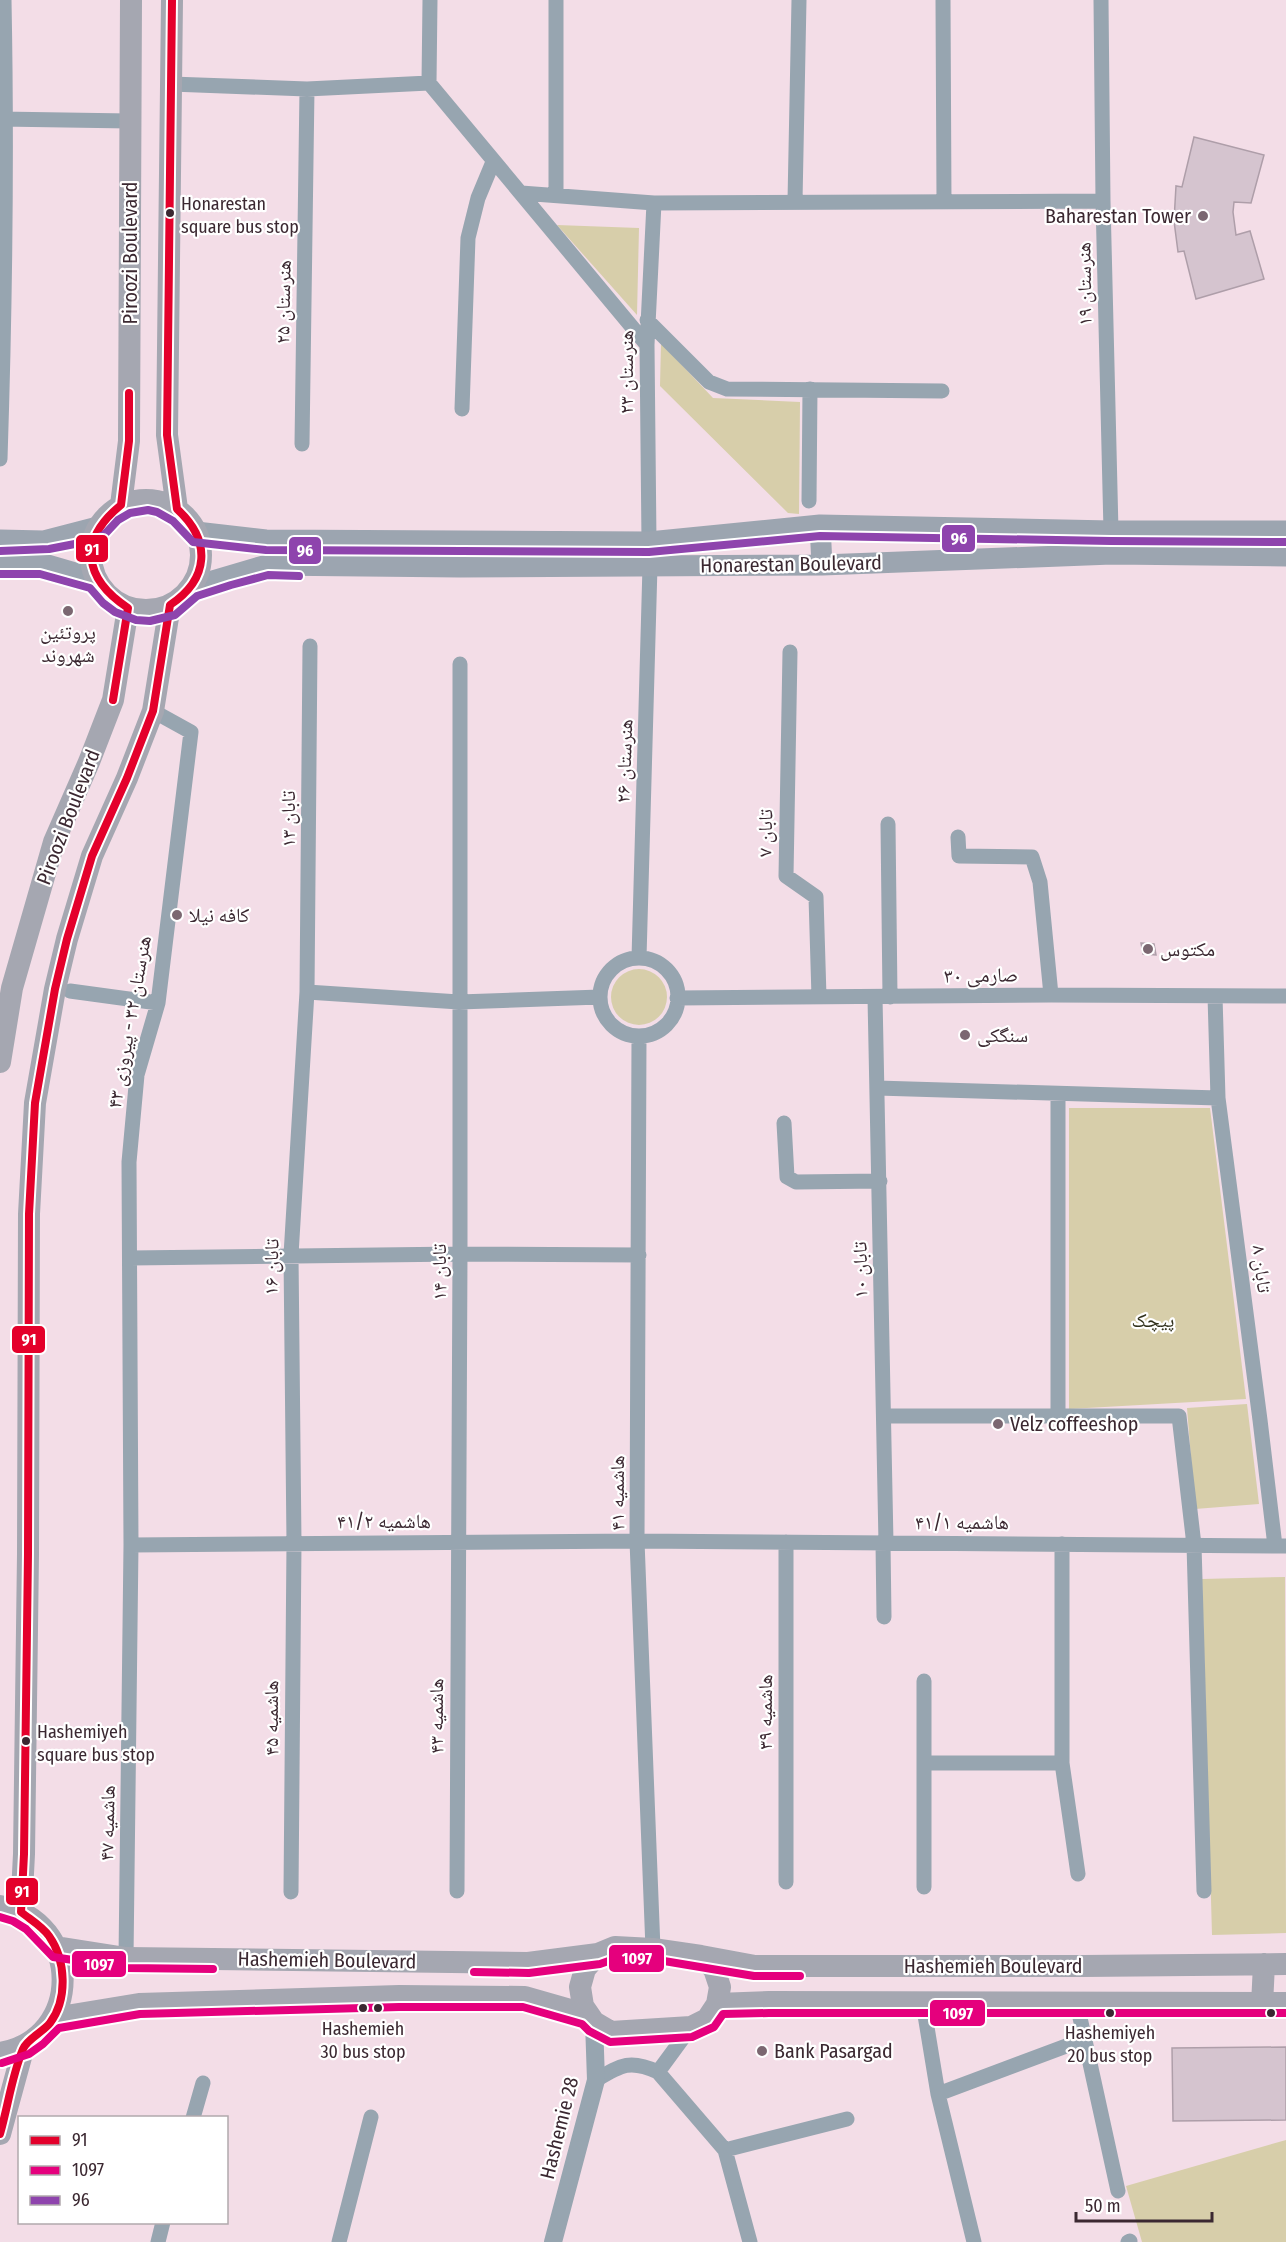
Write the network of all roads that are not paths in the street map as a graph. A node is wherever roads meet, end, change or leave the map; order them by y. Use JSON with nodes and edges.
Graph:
{"nodes":[{"id":1,"x":4,"y":0,"type":"edge"},
{"id":2,"x":131,"y":0,"type":"edge"},
{"id":3,"x":172,"y":0,"type":"edge"},
{"id":4,"x":430,"y":0,"type":"edge"},
{"id":5,"x":556,"y":0,"type":"edge"},
{"id":6,"x":799,"y":0,"type":"edge"},
{"id":7,"x":943,"y":0,"type":"edge"},
{"id":8,"x":1101,"y":0,"type":"edge"},
{"id":9,"x":429,"y":83,"type":"junction"},
{"id":10,"x":171,"y":84,"type":"junction"},
{"id":11,"x":307,"y":89,"type":"junction"},
{"id":12,"x":3,"y":119,"type":"edge"},
{"id":13,"x":130,"y":121,"type":"junction"},
{"id":14,"x":493,"y":162,"type":"junction"},
{"id":15,"x":521,"y":193,"type":"junction"},
{"id":16,"x":556,"y":195,"type":"junction"},
{"id":17,"x":795,"y":201,"type":"junction"},
{"id":18,"x":944,"y":201,"type":"junction"},
{"id":19,"x":1103,"y":201,"type":"junction"},
{"id":20,"x":654,"y":203,"type":"junction"},
{"id":21,"x":2,"y":315,"type":"edge"},
{"id":22,"x":647,"y":320,"type":"junction"},
{"id":23,"x":646,"y":345,"type":"junction"},
{"id":24,"x":810,"y":389,"type":"junction"},
{"id":25,"x":942,"y":391,"type":"dead end"},
{"id":26,"x":462,"y":409,"type":"dead end"},
{"id":27,"x":302,"y":444,"type":"dead end"},
{"id":28,"x":0,"y":459,"type":"edge"},
{"id":29,"x":809,"y":501,"type":"dead end"},
{"id":30,"x":121,"y":505,"type":"junction"},
{"id":31,"x":177,"y":509,"type":"junction"},
{"id":32,"x":820,"y":525,"type":"junction"},
{"id":33,"x":98,"y":527,"type":"junction"},
{"id":34,"x":196,"y":531,"type":"junction"},
{"id":35,"x":1111,"y":531,"type":"junction"},
{"id":36,"x":1286,"y":531,"type":"edge"},
{"id":37,"x":0,"y":540,"type":"edge"},
{"id":38,"x":649,"y":542,"type":"junction"},
{"id":39,"x":1286,"y":556,"type":"edge"},
{"id":40,"x":0,"y":563,"type":"edge"},
{"id":41,"x":650,"y":566,"type":"junction"},
{"id":42,"x":822,"y":566,"type":"junction"},
{"id":43,"x":96,"y":579,"type":"junction"},
{"id":44,"x":192,"y":587,"type":"junction"},
{"id":45,"x":170,"y":605,"type":"junction"},
{"id":46,"x":128,"y":608,"type":"junction"},
{"id":47,"x":310,"y":646,"type":"dead end"},
{"id":48,"x":790,"y":652,"type":"dead end"},
{"id":49,"x":460,"y":664,"type":"dead end"},
{"id":50,"x":153,"y":711,"type":"junction"},
{"id":51,"x":888,"y":824,"type":"dead end"},
{"id":52,"x":958,"y":837,"type":"dead end"},
{"id":53,"x":639,"y":958,"type":"junction"},
{"id":54,"x":6,"y":988,"type":"edge"},
{"id":55,"x":70,"y":991,"type":"dead end"},
{"id":56,"x":307,"y":992,"type":"junction"},
{"id":57,"x":1051,"y":995,"type":"junction"},
{"id":58,"x":1215,"y":996,"type":"junction"},
{"id":59,"x":1286,"y":996,"type":"edge"},
{"id":60,"x":600,"y":997,"type":"junction"},
{"id":61,"x":882,"y":997,"type":"junction"},
{"id":62,"x":677,"y":998,"type":"junction"},
{"id":63,"x":819,"y":998,"type":"junction"},
{"id":64,"x":459,"y":1002,"type":"junction"},
{"id":65,"x":158,"y":1003,"type":"junction"},
{"id":66,"x":639,"y":1036,"type":"junction"},
{"id":67,"x":0,"y":1062,"type":"edge"},
{"id":68,"x":877,"y":1088,"type":"junction"},
{"id":69,"x":1058,"y":1094,"type":"junction"},
{"id":70,"x":1218,"y":1098,"type":"junction"},
{"id":71,"x":784,"y":1123,"type":"dead end"},
{"id":72,"x":880,"y":1181,"type":"junction"},
{"id":73,"x":460,"y":1254,"type":"junction"},
{"id":74,"x":291,"y":1255,"type":"junction"},
{"id":75,"x":639,"y":1255,"type":"junction"},
{"id":76,"x":130,"y":1258,"type":"junction"},
{"id":77,"x":884,"y":1416,"type":"junction"},
{"id":78,"x":1058,"y":1416,"type":"junction"},
{"id":79,"x":638,"y":1541,"type":"junction"},
{"id":80,"x":458,"y":1542,"type":"junction"},
{"id":81,"x":786,"y":1542,"type":"junction"},
{"id":82,"x":294,"y":1543,"type":"junction"},
{"id":83,"x":884,"y":1543,"type":"junction"},
{"id":84,"x":1062,"y":1544,"type":"junction"},
{"id":85,"x":131,"y":1545,"type":"junction"},
{"id":86,"x":1194,"y":1545,"type":"junction"},
{"id":87,"x":1280,"y":1546,"type":"edge"},
{"id":88,"x":884,"y":1617,"type":"dead end"},
{"id":89,"x":924,"y":1681,"type":"dead end"},
{"id":90,"x":1062,"y":1762,"type":"junction"},
{"id":91,"x":924,"y":1763,"type":"junction"},
{"id":92,"x":1078,"y":1874,"type":"dead end"},
{"id":93,"x":786,"y":1882,"type":"dead end"},
{"id":94,"x":924,"y":1887,"type":"dead end"},
{"id":95,"x":457,"y":1891,"type":"dead end"},
{"id":96,"x":1204,"y":1891,"type":"dead end"},
{"id":97,"x":291,"y":1892,"type":"dead end"},
{"id":98,"x":10,"y":1909,"type":"edge"},
{"id":99,"x":56,"y":1947,"type":"junction"},
{"id":100,"x":653,"y":1949,"type":"junction"},
{"id":101,"x":598,"y":1954,"type":"junction"},
{"id":102,"x":701,"y":1956,"type":"junction"},
{"id":103,"x":126,"y":1958,"type":"junction"},
{"id":104,"x":1275,"y":1964,"type":"edge"},
{"id":105,"x":923,"y":2003,"type":"junction"},
{"id":106,"x":1286,"y":2003,"type":"edge"},
{"id":107,"x":717,"y":2004,"type":"junction"},
{"id":108,"x":1077,"y":2004,"type":"junction"},
{"id":109,"x":1262,"y":2005,"type":"junction"},
{"id":110,"x":54,"y":2018,"type":"junction"},
{"id":111,"x":591,"y":2019,"type":"junction"},
{"id":112,"x":691,"y":2027,"type":"junction"},
{"id":113,"x":1085,"y":2039,"type":"junction"},
{"id":114,"x":24,"y":2046,"type":"junction"},
{"id":115,"x":0,"y":2053,"type":"edge"},
{"id":116,"x":658,"y":2072,"type":"junction"},
{"id":117,"x":596,"y":2080,"type":"junction"},
{"id":118,"x":203,"y":2083,"type":"dead end"},
{"id":119,"x":938,"y":2094,"type":"junction"},
{"id":120,"x":194,"y":2116,"type":"edge"},
{"id":121,"x":371,"y":2117,"type":"dead end"},
{"id":122,"x":847,"y":2119,"type":"dead end"},
{"id":123,"x":0,"y":2134,"type":"edge"},
{"id":124,"x":724,"y":2150,"type":"junction"},
{"id":125,"x":1118,"y":2191,"type":"dead end"},
{"id":126,"x":164,"y":2224,"type":"edge"},
{"id":127,"x":158,"y":2242,"type":"edge"},
{"id":128,"x":339,"y":2242,"type":"edge"},
{"id":129,"x":553,"y":2242,"type":"edge"},
{"id":130,"x":750,"y":2242,"type":"edge"},
{"id":131,"x":974,"y":2242,"type":"edge"}],
"edges":[{"from":1,"to":12,"type":"street"},
{"from":2,"to":13,"type":"main road","name":"Piroozi Boulevard"},
{"from":3,"to":10,"type":"main road","name":"Piroozi Boulevard"},
{"from":4,"to":9,"type":"street"},
{"from":5,"to":16,"type":"street"},
{"from":6,"to":17,"type":"street"},
{"from":7,"to":18,"type":"street"},
{"from":8,"to":19,"type":"street","name":"هنرستان ۱۹"},
{"from":9,"to":11,"type":"street"},
{"from":9,"to":14,"type":"street"},
{"from":10,"to":11,"type":"street"},
{"from":10,"to":31,"type":"main road","name":"Piroozi Boulevard"},
{"from":11,"to":27,"type":"street","name":"هنرستان ۲۵"},
{"from":12,"to":13,"type":"street"},
{"from":12,"to":21,"type":"street"},
{"from":13,"to":30,"type":"main road","name":"Piroozi Boulevard"},
{"from":14,"to":15,"type":"street"},
{"from":14,"to":26,"type":"street"},
{"from":15,"to":16,"type":"street"},
{"from":15,"to":23,"type":"street"},
{"from":16,"to":20,"type":"street"},
{"from":17,"to":18,"type":"street"},
{"from":17,"to":20,"type":"street"},
{"from":18,"to":19,"type":"street"},
{"from":19,"to":35,"type":"street","name":"هنرستان ۱۹"},
{"from":20,"to":22,"type":"street","name":"هنرستان ۲۳"},
{"from":21,"to":28,"type":"street"},
{"from":22,"to":23,"type":"street","name":"هنرستان ۲۳"},
{"from":22,"to":24,"type":"street"},
{"from":23,"to":38,"type":"street","name":"هنرستان ۲۳"},
{"from":24,"to":25,"type":"street"},
{"from":24,"to":29,"type":"street"},
{"from":30,"to":31,"type":"main road"},
{"from":30,"to":33,"type":"main road"},
{"from":31,"to":34,"type":"main road"},
{"from":32,"to":35,"type":"main road","name":"Honarestan Boulevard"},
{"from":32,"to":38,"type":"main road","name":"Honarestan Boulevard"},
{"from":32,"to":42,"type":"main road"},
{"from":33,"to":37,"type":"main road"},
{"from":33,"to":43,"type":"main road"},
{"from":34,"to":38,"type":"main road","name":"Honarestan Boulevard"},
{"from":34,"to":44,"type":"main road"},
{"from":35,"to":36,"type":"main road","name":"Honarestan Boulevard"},
{"from":39,"to":42,"type":"main road","name":"Honarestan Boulevard"},
{"from":40,"to":43,"type":"main road"},
{"from":41,"to":42,"type":"main road","name":"Honarestan Boulevard"},
{"from":41,"to":44,"type":"main road","name":"Honarestan Boulevard"},
{"from":41,"to":53,"type":"street","name":"هنرستان ۲۶"},
{"from":43,"to":46,"type":"main road"},
{"from":44,"to":45,"type":"main road"},
{"from":45,"to":46,"type":"main road"},
{"from":45,"to":50,"type":"main road","name":"Piroozi Boulevard"},
{"from":46,"to":54,"type":"main road","name":"Piroozi Boulevard"},
{"from":47,"to":56,"type":"street","name":"تابان ۱۳"},
{"from":48,"to":63,"type":"street","name":"تابان ۷"},
{"from":49,"to":64,"type":"street","name":"تابان ۱۴"},
{"from":50,"to":65,"type":"street","name":"هنرستان ۳۲ - پیروزی ۴۳"},
{"from":50,"to":98,"type":"main road","name":"Piroozi Boulevard"},
{"from":51,"to":61,"type":"street","name":"تابان ۱۰"},
{"from":52,"to":57,"type":"street"},
{"from":53,"to":60,"type":"street"},
{"from":53,"to":62,"type":"street"},
{"from":54,"to":67,"type":"main road","name":"Piroozi Boulevard"},
{"from":55,"to":65,"type":"street"},
{"from":56,"to":64,"type":"street"},
{"from":56,"to":74,"type":"street","name":"تابان ۱۶"},
{"from":57,"to":58,"type":"street","name":"صارمی ۳۰"},
{"from":57,"to":61,"type":"street","name":"صارمی ۳۰"},
{"from":58,"to":59,"type":"street","name":"صارمی ۳۰"},
{"from":58,"to":70,"type":"street","name":"تابان ۸"},
{"from":60,"to":64,"type":"street"},
{"from":60,"to":66,"type":"street"},
{"from":61,"to":63,"type":"street","name":"صارمی ۳۰"},
{"from":61,"to":68,"type":"street","name":"تابان ۱۰"},
{"from":62,"to":63,"type":"street","name":"صارمی ۳۰"},
{"from":62,"to":66,"type":"street"},
{"from":64,"to":73,"type":"street","name":"تابان ۱۴"},
{"from":65,"to":76,"type":"street","name":"هنرستان ۳۲ - پیروزی ۴۳"},
{"from":66,"to":75,"type":"street","name":"هاشمیه ۴۱"},
{"from":68,"to":69,"type":"street"},
{"from":68,"to":72,"type":"street","name":"تابان ۱۰"},
{"from":69,"to":70,"type":"street"},
{"from":69,"to":78,"type":"street"},
{"from":70,"to":87,"type":"street","name":"تابان ۸"},
{"from":71,"to":72,"type":"street"},
{"from":72,"to":77,"type":"street","name":"تابان ۱۰"},
{"from":73,"to":74,"type":"street"},
{"from":73,"to":75,"type":"street"},
{"from":73,"to":80,"type":"street","name":"تابان ۱۴"},
{"from":74,"to":76,"type":"street"},
{"from":74,"to":82,"type":"street","name":"تابان ۱۶"},
{"from":75,"to":79,"type":"street","name":"هاشمیه ۴۱"},
{"from":76,"to":85,"type":"street","name":"هنرستان ۳۲ - پیروزی ۴۳"},
{"from":77,"to":78,"type":"street"},
{"from":77,"to":83,"type":"street","name":"تابان ۱۰"},
{"from":78,"to":86,"type":"street"},
{"from":79,"to":80,"type":"street","name":"هاشمیه ۴۱/۲"},
{"from":79,"to":81,"type":"street","name":"هاشمیه ۴۱/۱"},
{"from":79,"to":100,"type":"street","name":"هاشمیه ۴۱"},
{"from":80,"to":82,"type":"street","name":"هاشمیه ۴۱/۲"},
{"from":80,"to":95,"type":"street","name":"هاشمیه ۴۳"},
{"from":81,"to":83,"type":"street","name":"هاشمیه ۴۱/۱"},
{"from":81,"to":93,"type":"street","name":"هاشمیه ۳۹"},
{"from":82,"to":85,"type":"street","name":"هاشمیه ۴۱/۲"},
{"from":82,"to":97,"type":"street","name":"هاشمیه ۴۵"},
{"from":83,"to":84,"type":"street","name":"هاشمیه ۴۱/۱"},
{"from":83,"to":88,"type":"street","name":"تابان ۱۰"},
{"from":84,"to":86,"type":"street","name":"هاشمیه ۴۱/۱"},
{"from":84,"to":90,"type":"street"},
{"from":85,"to":103,"type":"street","name":"هاشمیه ۴۷"},
{"from":86,"to":87,"type":"street","name":"هاشمیه ۴۱/۱"},
{"from":86,"to":96,"type":"street"},
{"from":89,"to":91,"type":"street"},
{"from":90,"to":91,"type":"street"},
{"from":90,"to":92,"type":"street"},
{"from":91,"to":94,"type":"street"},
{"from":98,"to":99,"type":"main road"},
{"from":99,"to":103,"type":"main road","name":"Hashemieh Boulevard"},
{"from":99,"to":110,"type":"main road"},
{"from":100,"to":101,"type":"main road"},
{"from":100,"to":102,"type":"main road"},
{"from":101,"to":103,"type":"main road","name":"Hashemieh Boulevard"},
{"from":101,"to":111,"type":"main road"},
{"from":102,"to":104,"type":"main road","name":"Hashemieh Boulevard"},
{"from":102,"to":107,"type":"main road"},
{"from":104,"to":109,"type":"main road"},
{"from":105,"to":107,"type":"main road","name":"Hashemieh Boulevard"},
{"from":105,"to":108,"type":"main road","name":"Hashemieh Boulevard"},
{"from":105,"to":119,"type":"street"},
{"from":106,"to":109,"type":"main road","name":"Hashemieh Boulevard"},
{"from":107,"to":112,"type":"main road"},
{"from":108,"to":109,"type":"main road","name":"Hashemieh Boulevard"},
{"from":108,"to":113,"type":"street"},
{"from":110,"to":111,"type":"main road","name":"Hashemieh Boulevard"},
{"from":110,"to":114,"type":"main road"},
{"from":111,"to":112,"type":"main road"},
{"from":111,"to":117,"type":"street","name":"Hashemie 28"},
{"from":112,"to":116,"type":"street"},
{"from":113,"to":119,"type":"street"},
{"from":113,"to":125,"type":"street"},
{"from":114,"to":115,"type":"main road"},
{"from":114,"to":123,"type":"main road"},
{"from":116,"to":117,"type":"street"},
{"from":116,"to":124,"type":"street"},
{"from":117,"to":129,"type":"street","name":"Hashemie 28"},
{"from":118,"to":120,"type":"street"},
{"from":119,"to":131,"type":"street"},
{"from":121,"to":128,"type":"street"},
{"from":122,"to":124,"type":"street"},
{"from":124,"to":130,"type":"street"},
{"from":126,"to":127,"type":"street"}]}
